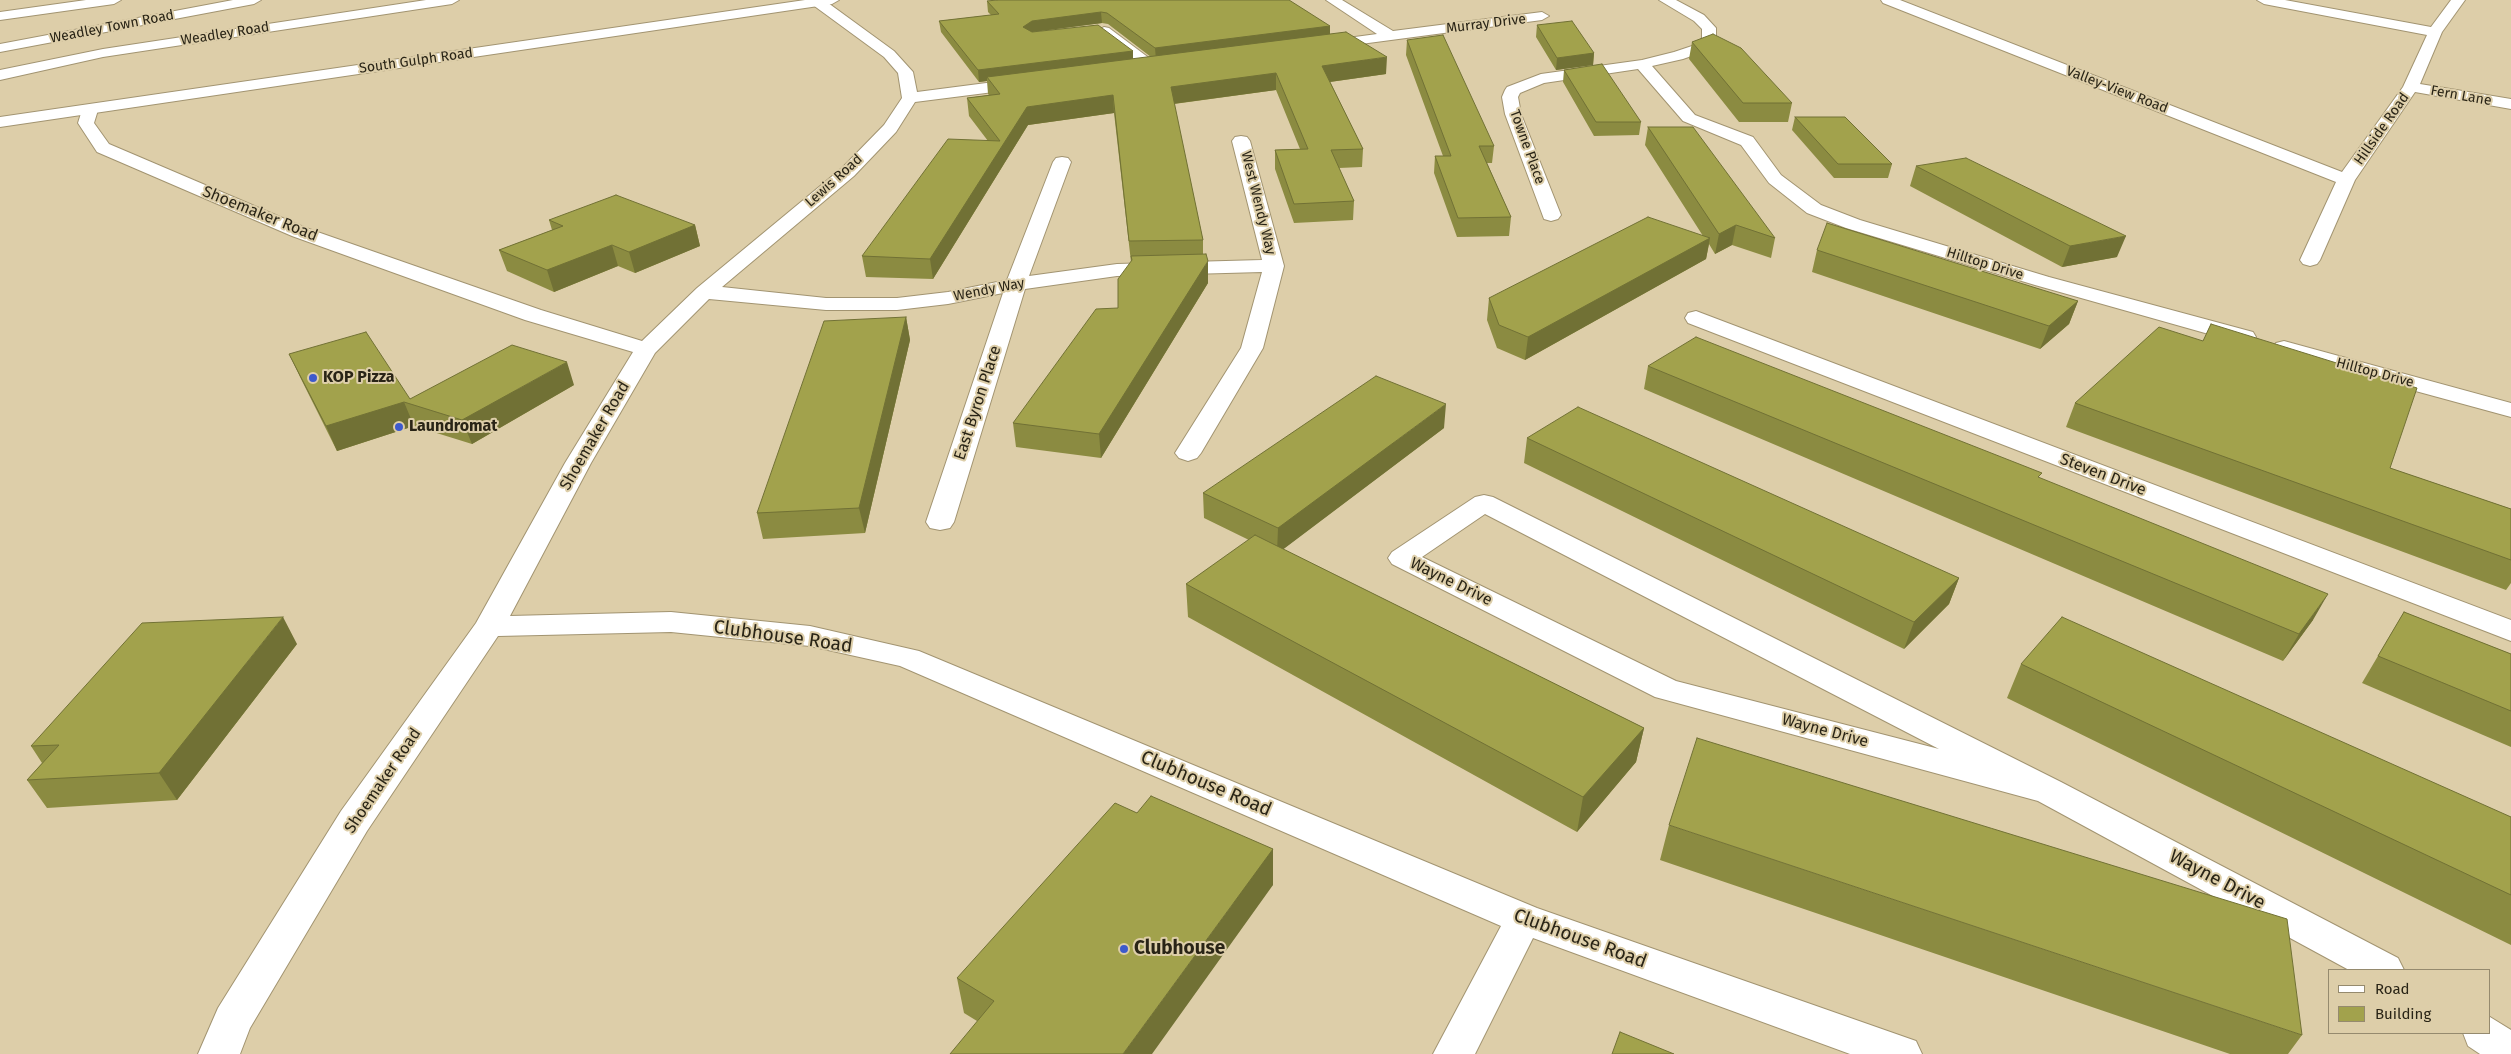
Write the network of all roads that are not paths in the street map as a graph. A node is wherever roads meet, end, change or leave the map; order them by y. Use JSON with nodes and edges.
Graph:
{"nodes":[{"id":1,"x":60,"y":0,"type":"edge"},
{"id":2,"x":114,"y":0,"type":"edge"},
{"id":3,"x":254,"y":0,"type":"edge"},
{"id":4,"x":452,"y":0,"type":"edge"},
{"id":5,"x":1332,"y":0,"type":"edge"},
{"id":6,"x":1666,"y":0,"type":"edge"},
{"id":7,"x":1888,"y":0,"type":"edge"},
{"id":8,"x":2264,"y":0,"type":"edge"},
{"id":9,"x":2458,"y":0,"type":"edge"},
{"id":10,"x":825,"y":1,"type":"edge"},
{"id":11,"x":1516,"y":4,"type":"dead end"},
{"id":12,"x":0,"y":8,"type":"edge"},
{"id":13,"x":0,"y":16,"type":"edge"},
{"id":14,"x":1092,"y":31,"type":"edge"},
{"id":15,"x":2435,"y":32,"type":"junction"},
{"id":16,"x":1391,"y":36,"type":"junction"},
{"id":17,"x":1312,"y":46,"type":"edge"},
{"id":18,"x":0,"y":48,"type":"edge"},
{"id":19,"x":1170,"y":64,"type":"edge"},
{"id":20,"x":1642,"y":64,"type":"junction"},
{"id":21,"x":1152,"y":67,"type":"junction"},
{"id":22,"x":1133,"y":69,"type":"edge"},
{"id":23,"x":0,"y":75,"type":"edge"},
{"id":24,"x":1036,"y":82,"type":"edge"},
{"id":25,"x":2411,"y":87,"type":"junction"},
{"id":26,"x":910,"y":98,"type":"junction"},
{"id":27,"x":2511,"y":104,"type":"edge"},
{"id":28,"x":90,"y":110,"type":"junction"},
{"id":29,"x":0,"y":122,"type":"edge"},
{"id":30,"x":1242,"y":141,"type":"dead end"},
{"id":31,"x":1062,"y":162,"type":"dead end"},
{"id":32,"x":2346,"y":180,"type":"junction"},
{"id":33,"x":1551,"y":215,"type":"dead end"},
{"id":34,"x":2310,"y":260,"type":"dead end"},
{"id":35,"x":1274,"y":266,"type":"junction"},
{"id":36,"x":1016,"y":284,"type":"junction"},
{"id":37,"x":704,"y":292,"type":"junction"},
{"id":38,"x":1696,"y":318,"type":"dead end"},
{"id":39,"x":646,"y":348,"type":"junction"},
{"id":40,"x":2511,"y":410,"type":"edge"},
{"id":41,"x":1188,"y":453,"type":"dead end"},
{"id":42,"x":940,"y":522,"type":"dead end"},
{"id":43,"x":489,"y":626,"type":"junction"},
{"id":44,"x":2511,"y":631,"type":"edge"},
{"id":45,"x":2050,"y":791,"type":"junction"},
{"id":46,"x":1524,"y":919,"type":"junction"},
{"id":47,"x":2382,"y":969,"type":"edge"},
{"id":48,"x":2484,"y":1034,"type":"edge"},
{"id":49,"x":2511,"y":1053,"type":"edge"},
{"id":50,"x":219,"y":1054,"type":"edge"},
{"id":51,"x":1454,"y":1054,"type":"edge"},
{"id":52,"x":1900,"y":1054,"type":"edge"}],
"edges":[{"from":1,"to":12,"type":"main road"},
{"from":2,"to":13,"type":"main road"},
{"from":3,"to":18,"type":"main road","name":"Weadley Town Road"},
{"from":4,"to":23,"type":"main road","name":"Weadley Road"},
{"from":5,"to":16,"type":"main road"},
{"from":6,"to":20,"type":"main road"},
{"from":7,"to":32,"type":"main road","name":"Valley-View Road"},
{"from":8,"to":15,"type":"main road"},
{"from":9,"to":15,"type":"main road","name":"Hillside Road"},
{"from":10,"to":26,"type":"main road"},
{"from":10,"to":28,"type":"main road","name":"South Gulph Road"},
{"from":11,"to":16,"type":"main road","name":"Murray Drive"},
{"from":14,"to":21,"type":"main road"},
{"from":15,"to":25,"type":"main road","name":"Hillside Road"},
{"from":16,"to":17,"type":"main road","name":"Murray Drive"},
{"from":19,"to":21,"type":"main road"},
{"from":20,"to":33,"type":"main road","name":"Towne Place"},
{"from":20,"to":40,"type":"main road","name":"Hilltop Drive"},
{"from":21,"to":22,"type":"main road"},
{"from":24,"to":26,"type":"main road"},
{"from":25,"to":27,"type":"main road","name":"Fern Lane"},
{"from":25,"to":32,"type":"main road","name":"Hillside Road"},
{"from":26,"to":37,"type":"main road","name":"Lewis Road"},
{"from":28,"to":29,"type":"main road","name":"South Gulph Road"},
{"from":28,"to":39,"type":"main road","name":"Shoemaker Road"},
{"from":30,"to":35,"type":"main road","name":"West Wendy Way"},
{"from":31,"to":36,"type":"main road","name":"East Byron Place"},
{"from":32,"to":34,"type":"main road","name":"Hillside Road"},
{"from":35,"to":36,"type":"main road","name":"Wendy Way"},
{"from":35,"to":41,"type":"main road"},
{"from":36,"to":37,"type":"main road","name":"Wendy Way"},
{"from":36,"to":42,"type":"main road","name":"East Byron Place"},
{"from":37,"to":39,"type":"main road","name":"Lewis Road"},
{"from":38,"to":44,"type":"main road","name":"Steven Drive"},
{"from":39,"to":43,"type":"main road","name":"Shoemaker Road"},
{"from":43,"to":46,"type":"main road","name":"Clubhouse Road"},
{"from":43,"to":50,"type":"main road","name":"Shoemaker Road"},
{"from":45,"to":45,"type":"main road","name":"Wayne Drive"},
{"from":45,"to":47,"type":"main road","name":"Wayne Drive"},
{"from":46,"to":51,"type":"main road"},
{"from":46,"to":52,"type":"main road","name":"Clubhouse Road"},
{"from":48,"to":49,"type":"main road"}]}
